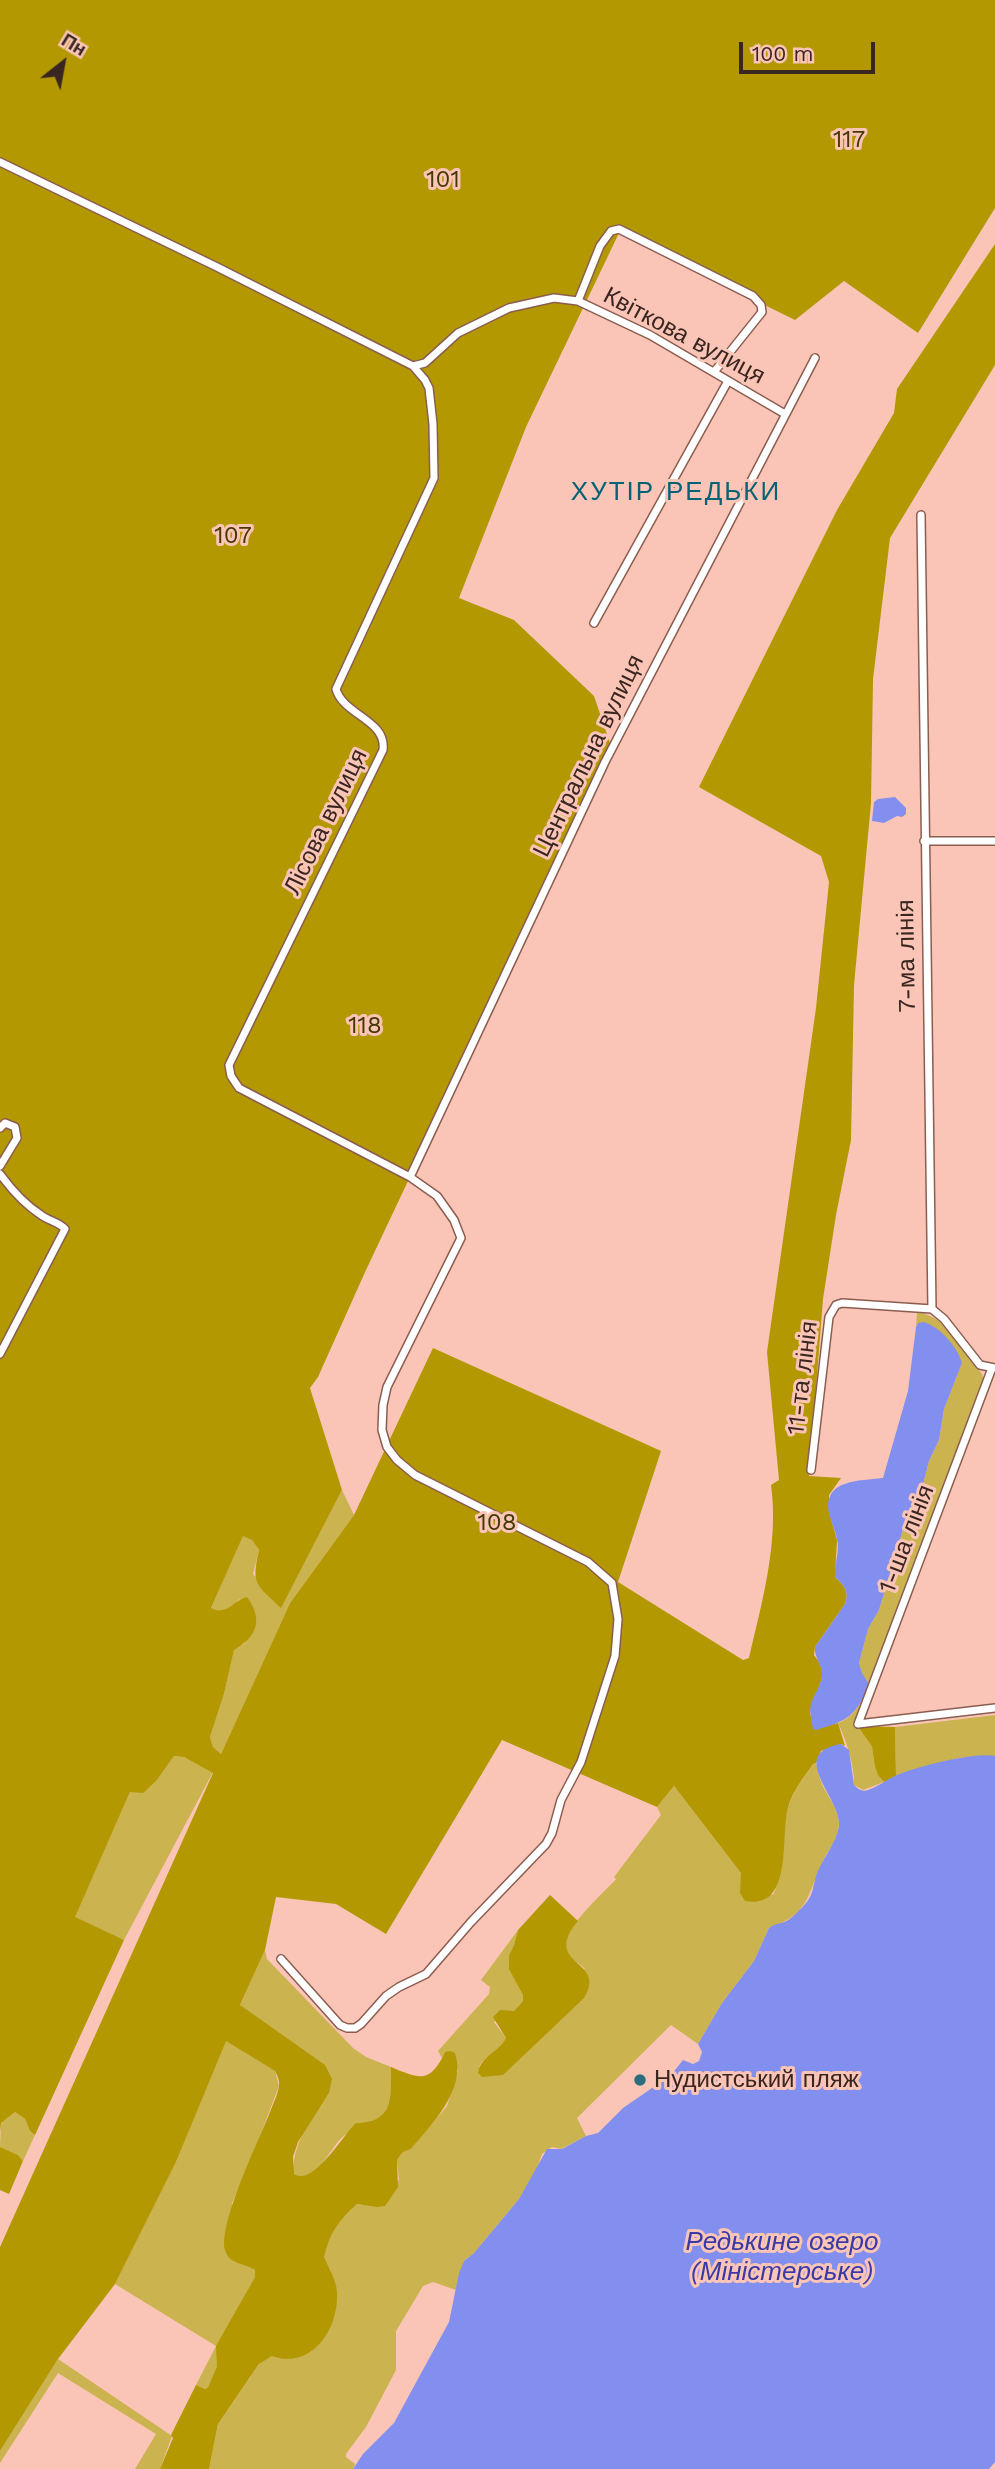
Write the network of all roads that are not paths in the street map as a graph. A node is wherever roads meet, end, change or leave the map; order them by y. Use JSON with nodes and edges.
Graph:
{"nodes":[{"id":1,"x":0,"y":162,"type":"edge"},
{"id":2,"x":578,"y":301,"type":"junction"},
{"id":3,"x":815,"y":358,"type":"dead end"},
{"id":4,"x":413,"y":366,"type":"junction"},
{"id":5,"x":714,"y":372,"type":"junction"},
{"id":6,"x":728,"y":381,"type":"junction"},
{"id":7,"x":785,"y":414,"type":"junction"},
{"id":8,"x":921,"y":515,"type":"dead end"},
{"id":9,"x":594,"y":623,"type":"dead end"},
{"id":10,"x":924,"y":841,"type":"junction"},
{"id":11,"x":995,"y":841,"type":"edge"},
{"id":12,"x":0,"y":1128,"type":"edge"},
{"id":13,"x":0,"y":1167,"type":"edge"},
{"id":14,"x":0,"y":1174,"type":"edge"},
{"id":15,"x":410,"y":1177,"type":"junction"},
{"id":16,"x":932,"y":1309,"type":"junction"},
{"id":17,"x":0,"y":1354,"type":"edge"},
{"id":18,"x":993,"y":1368,"type":"edge"},
{"id":19,"x":811,"y":1470,"type":"dead end"},
{"id":20,"x":995,"y":1708,"type":"edge"},
{"id":21,"x":281,"y":1959,"type":"dead end"}],
"edges":[{"from":1,"to":4,"type":"street"},
{"from":2,"to":4,"type":"street","name":"Квіткова вулиця"},
{"from":2,"to":5,"type":"street","name":"Квіткова вулиця"},
{"from":2,"to":5,"type":"street"},
{"from":3,"to":7,"type":"street","name":"Центральна вулиця"},
{"from":4,"to":15,"type":"street","name":"Лісова вулиця"},
{"from":5,"to":6,"type":"street","name":"Квіткова вулиця"},
{"from":6,"to":7,"type":"street","name":"Квіткова вулиця"},
{"from":6,"to":9,"type":"street"},
{"from":7,"to":15,"type":"street","name":"Центральна вулиця"},
{"from":8,"to":10,"type":"street","name":"7-ма лінія"},
{"from":10,"to":11,"type":"street"},
{"from":10,"to":16,"type":"street","name":"7-ма лінія"},
{"from":12,"to":13,"type":"street"},
{"from":14,"to":17,"type":"street"},
{"from":15,"to":21,"type":"street"},
{"from":16,"to":18,"type":"street"},
{"from":16,"to":19,"type":"street","name":"11-та лінія"},
{"from":18,"to":20,"type":"street","name":"1-ша лінія"}]}
